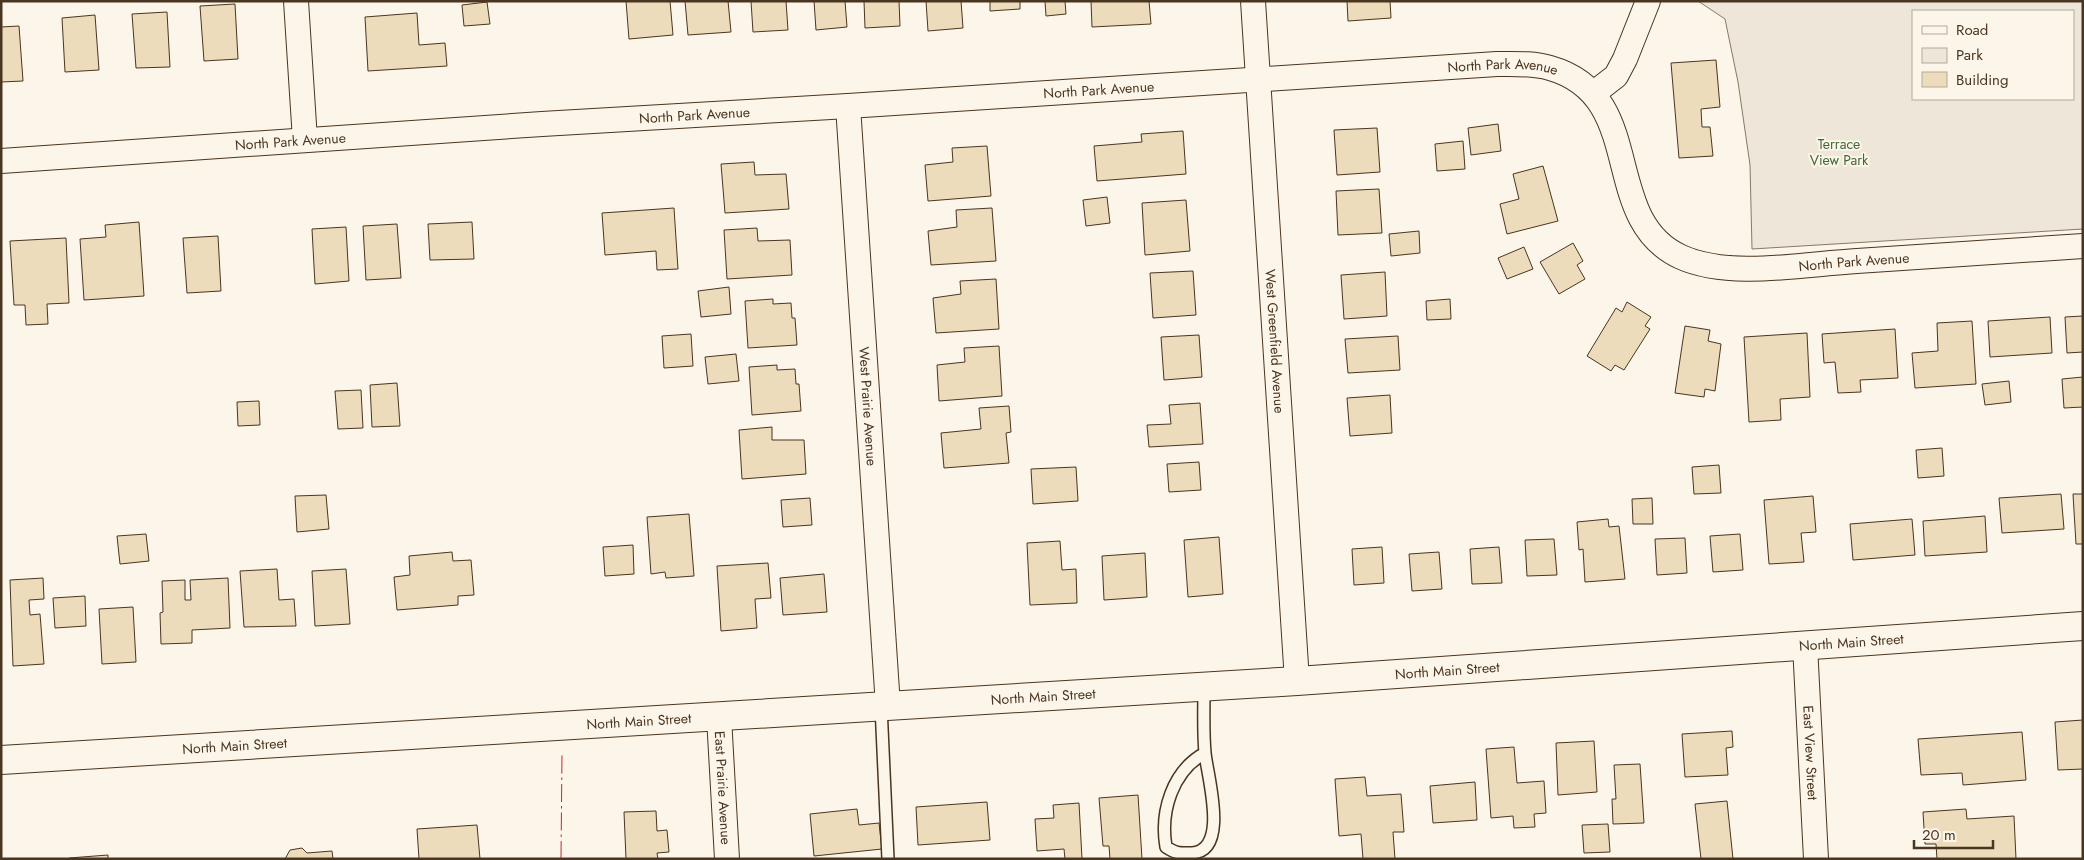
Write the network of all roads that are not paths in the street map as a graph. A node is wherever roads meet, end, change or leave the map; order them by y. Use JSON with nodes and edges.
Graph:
{"nodes":[{"id":1,"x":296,"y":1,"type":"edge"},
{"id":2,"x":1253,"y":1,"type":"edge"},
{"id":3,"x":1648,"y":1,"type":"edge"},
{"id":4,"x":1258,"y":78,"type":"junction"},
{"id":5,"x":1594,"y":93,"type":"junction"},
{"id":6,"x":848,"y":106,"type":"junction"},
{"id":7,"x":305,"y":140,"type":"junction"},
{"id":8,"x":1,"y":161,"type":"edge"},
{"id":9,"x":2083,"y":246,"type":"edge"},
{"id":10,"x":2083,"y":626,"type":"edge"},
{"id":11,"x":1805,"y":645,"type":"junction"},
{"id":12,"x":1297,"y":681,"type":"junction"},
{"id":13,"x":1204,"y":687,"type":"junction"},
{"id":14,"x":885,"y":706,"type":"junction"},
{"id":15,"x":719,"y":716,"type":"junction"},
{"id":16,"x":1205,"y":753,"type":"junction"},
{"id":17,"x":1,"y":760,"type":"edge"},
{"id":18,"x":727,"y":859,"type":"edge"},
{"id":19,"x":888,"y":859,"type":"edge"},
{"id":20,"x":1816,"y":859,"type":"edge"}],
"edges":[{"from":1,"to":7,"type":"street"},
{"from":2,"to":4,"type":"street","name":"West Greenfield Avenue"},
{"from":3,"to":5,"type":"street"},
{"from":4,"to":5,"type":"street","name":"North Park Avenue"},
{"from":4,"to":6,"type":"street","name":"North Park Avenue"},
{"from":4,"to":12,"type":"street","name":"West Greenfield Avenue"},
{"from":5,"to":9,"type":"street","name":"North Park Avenue"},
{"from":6,"to":7,"type":"street","name":"North Park Avenue"},
{"from":6,"to":14,"type":"street","name":"West Prairie Avenue"},
{"from":7,"to":8,"type":"street","name":"North Park Avenue"},
{"from":10,"to":11,"type":"street","name":"North Main Street"},
{"from":11,"to":12,"type":"street","name":"North Main Street"},
{"from":11,"to":20,"type":"street","name":"East View Street"},
{"from":12,"to":13,"type":"street","name":"North Main Street"},
{"from":13,"to":14,"type":"street","name":"North Main Street"},
{"from":13,"to":16,"type":"lane"},
{"from":14,"to":15,"type":"street","name":"North Main Street"},
{"from":14,"to":19,"type":"lane"},
{"from":15,"to":17,"type":"street","name":"North Main Street"},
{"from":15,"to":18,"type":"street","name":"East Prairie Avenue"},
{"from":16,"to":16,"type":"lane"}]}
